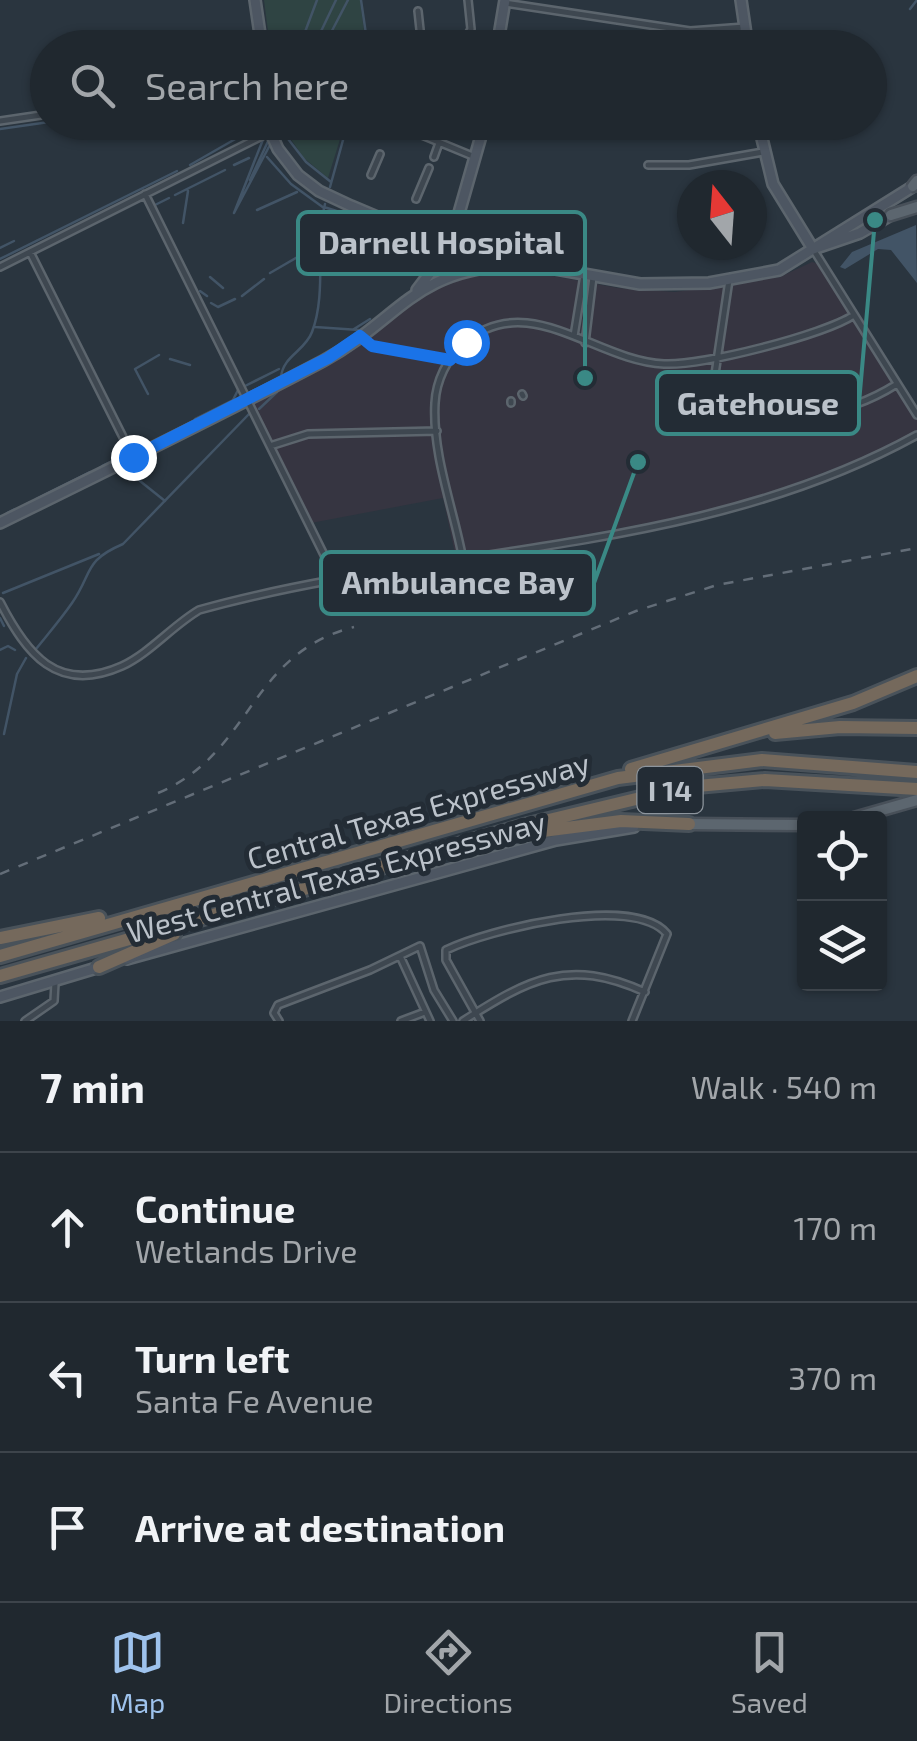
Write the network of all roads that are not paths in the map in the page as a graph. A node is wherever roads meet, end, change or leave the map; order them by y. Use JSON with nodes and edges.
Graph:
{"nodes":[{"id":1,"x":255,"y":0,"type":"edge"},
{"id":2,"x":468,"y":0,"type":"edge"},
{"id":3,"x":741,"y":0,"type":"edge"},
{"id":4,"x":504,"y":1,"type":"edge"},
{"id":5,"x":418,"y":11,"type":"dead end"},
{"id":6,"x":745,"y":27,"type":"junction"},
{"id":7,"x":259,"y":30,"type":"edge"},
{"id":8,"x":420,"y":30,"type":"edge"},
{"id":9,"x":468,"y":30,"type":"edge"},
{"id":10,"x":500,"y":30,"type":"edge"},
{"id":11,"x":678,"y":30,"type":"edge"},
{"id":12,"x":712,"y":30,"type":"edge"},
{"id":13,"x":745,"y":30,"type":"edge"},
{"id":14,"x":30,"y":117,"type":"edge"},
{"id":15,"x":0,"y":121,"type":"edge"},
{"id":16,"x":244,"y":140,"type":"edge"},
{"id":17,"x":275,"y":140,"type":"edge"},
{"id":18,"x":431,"y":140,"type":"edge"},
{"id":19,"x":482,"y":140,"type":"edge"},
{"id":20,"x":760,"y":140,"type":"edge"},
{"id":21,"x":440,"y":144,"type":"junction"},
{"id":22,"x":762,"y":152,"type":"junction"},
{"id":23,"x":380,"y":154,"type":"dead end"},
{"id":24,"x":434,"y":156,"type":"dead end"},
{"id":25,"x":478,"y":158,"type":"junction"},
{"id":26,"x":648,"y":165,"type":"dead end"},
{"id":27,"x":428,"y":168,"type":"dead end"},
{"id":28,"x":372,"y":175,"type":"dead end"},
{"id":29,"x":916,"y":184,"type":"edge"},
{"id":30,"x":145,"y":194,"type":"junction"},
{"id":31,"x":416,"y":199,"type":"dead end"},
{"id":32,"x":917,"y":206,"type":"edge"},
{"id":33,"x":891,"y":216,"type":"joint"},
{"id":34,"x":449,"y":248,"type":"junction"},
{"id":35,"x":813,"y":249,"type":"junction"},
{"id":36,"x":30,"y":252,"type":"junction"},
{"id":37,"x":526,"y":265,"type":"junction"},
{"id":38,"x":0,"y":267,"type":"edge"},
{"id":39,"x":589,"y":276,"type":"junction"},
{"id":40,"x":728,"y":280,"type":"junction"},
{"id":41,"x":415,"y":292,"type":"junction"},
{"id":42,"x":854,"y":315,"type":"junction"},
{"id":43,"x":360,"y":336,"type":"junction"},
{"id":44,"x":574,"y":336,"type":"junction"},
{"id":45,"x":584,"y":342,"type":"junction"},
{"id":46,"x":718,"y":359,"type":"junction"},
{"id":47,"x":450,"y":360,"type":"junction"},
{"id":48,"x":898,"y":384,"type":"junction"},
{"id":49,"x":247,"y":400,"type":"junction"},
{"id":50,"x":917,"y":415,"type":"edge"},
{"id":51,"x":436,"y":431,"type":"junction"},
{"id":52,"x":917,"y":435,"type":"edge"},
{"id":53,"x":270,"y":446,"type":"junction"},
{"id":54,"x":133,"y":457,"type":"junction"},
{"id":55,"x":0,"y":523,"type":"edge"},
{"id":56,"x":463,"y":560,"type":"junction"},
{"id":57,"x":338,"y":583,"type":"junction"},
{"id":58,"x":0,"y":602,"type":"edge"},
{"id":59,"x":917,"y":676,"type":"edge"},
{"id":60,"x":917,"y":728,"type":"edge"},
{"id":61,"x":693,"y":750,"type":"junction"},
{"id":62,"x":917,"y":772,"type":"edge"},
{"id":63,"x":917,"y":789,"type":"edge"},
{"id":64,"x":917,"y":800,"type":"edge"},
{"id":65,"x":529,"y":802,"type":"junction"},
{"id":66,"x":883,"y":811,"type":"edge"},
{"id":67,"x":689,"y":824,"type":"junction"},
{"id":68,"x":797,"y":825,"type":"edge"},
{"id":69,"x":430,"y":854,"type":"junction"},
{"id":70,"x":279,"y":896,"type":"junction"},
{"id":71,"x":195,"y":900,"type":"junction"},
{"id":72,"x":0,"y":938,"type":"edge"},
{"id":73,"x":0,"y":956,"type":"edge"},
{"id":74,"x":400,"y":956,"type":"junction"},
{"id":75,"x":99,"y":968,"type":"junction"},
{"id":76,"x":0,"y":976,"type":"edge"},
{"id":77,"x":54,"y":980,"type":"junction"},
{"id":78,"x":645,"y":992,"type":"junction"},
{"id":79,"x":0,"y":996,"type":"edge"},
{"id":80,"x":425,"y":1012,"type":"junction"},
{"id":81,"x":474,"y":1014,"type":"junction"},
{"id":82,"x":25,"y":1021,"type":"edge"},
{"id":83,"x":279,"y":1021,"type":"edge"},
{"id":84,"x":401,"y":1021,"type":"edge"},
{"id":85,"x":430,"y":1021,"type":"edge"},
{"id":86,"x":453,"y":1021,"type":"edge"},
{"id":87,"x":463,"y":1021,"type":"edge"},
{"id":88,"x":480,"y":1021,"type":"edge"},
{"id":89,"x":632,"y":1021,"type":"edge"}],
"edges":[{"from":1,"to":7,"type":"street"},
{"from":2,"to":9,"type":"street"},
{"from":3,"to":6,"type":"street"},
{"from":4,"to":10,"type":"street"},
{"from":4,"to":11,"type":"street"},
{"from":5,"to":8,"type":"street"},
{"from":6,"to":12,"type":"street"},
{"from":6,"to":13,"type":"street"},
{"from":14,"to":15,"type":"street"},
{"from":16,"to":30,"type":"street"},
{"from":17,"to":34,"type":"street"},
{"from":18,"to":21,"type":"street"},
{"from":19,"to":25,"type":"street"},
{"from":20,"to":22,"type":"street"},
{"from":21,"to":24,"type":"street"},
{"from":21,"to":25,"type":"street"},
{"from":22,"to":26,"type":"street"},
{"from":22,"to":35,"type":"street"},
{"from":23,"to":28,"type":"street"},
{"from":25,"to":34,"type":"street"},
{"from":27,"to":31,"type":"street"},
{"from":29,"to":35,"type":"street"},
{"from":30,"to":36,"type":"street"},
{"from":30,"to":49,"type":"street"},
{"from":32,"to":33,"type":"main road"},
{"from":33,"to":35,"type":"street"},
{"from":34,"to":37,"type":"street"},
{"from":34,"to":41,"type":"street"},
{"from":35,"to":40,"type":"street"},
{"from":35,"to":42,"type":"street"},
{"from":36,"to":38,"type":"street"},
{"from":36,"to":54,"type":"street"},
{"from":37,"to":39,"type":"street"},
{"from":37,"to":41,"type":"street"},
{"from":39,"to":40,"type":"street"},
{"from":39,"to":44,"type":"street"},
{"from":39,"to":45,"type":"street"},
{"from":40,"to":46,"type":"street"},
{"from":41,"to":43,"type":"street"},
{"from":42,"to":46,"type":"street"},
{"from":42,"to":48,"type":"street"},
{"from":43,"to":47,"type":"street"},
{"from":43,"to":49,"type":"street"},
{"from":44,"to":45,"type":"street"},
{"from":44,"to":47,"type":"street"},
{"from":45,"to":46,"type":"street"},
{"from":46,"to":48,"type":"street"},
{"from":47,"to":51,"type":"street"},
{"from":48,"to":50,"type":"street"},
{"from":49,"to":53,"type":"street"},
{"from":49,"to":54,"type":"street"},
{"from":51,"to":53,"type":"street"},
{"from":51,"to":56,"type":"street"},
{"from":52,"to":56,"type":"street"},
{"from":53,"to":57,"type":"street"},
{"from":54,"to":55,"type":"street"},
{"from":56,"to":57,"type":"street"},
{"from":57,"to":58,"type":"street"},
{"from":59,"to":61,"type":"highway"},
{"from":60,"to":61,"type":"highway"},
{"from":61,"to":65,"type":"highway"},
{"from":62,"to":65,"type":"highway","name":"Central Texas Expressway","number":"I 14"},
{"from":63,"to":69,"type":"highway","name":"Central Texas Expressway","number":"I 14"},
{"from":64,"to":66,"type":"main road"},
{"from":65,"to":71,"type":"highway","name":"Central Texas Expressway","number":"I 14"},
{"from":67,"to":68,"type":"main road"},
{"from":67,"to":69,"type":"highway"},
{"from":67,"to":75,"type":"street","name":"West Central Texas Expressway"},
{"from":69,"to":70,"type":"highway","name":"Central Texas Expressway","number":"I 14"},
{"from":70,"to":75,"type":"highway"},
{"from":70,"to":76,"type":"highway","name":"Central Texas Expressway","number":"I 14"},
{"from":71,"to":72,"type":"highway"},
{"from":71,"to":73,"type":"highway","name":"Central Texas Expressway","number":"I 14"},
{"from":74,"to":80,"type":"street"},
{"from":74,"to":83,"type":"street"},
{"from":74,"to":86,"type":"street"},
{"from":75,"to":77,"type":"street","name":"West Central Texas Expressway"},
{"from":77,"to":79,"type":"street","name":"West Central Texas Expressway"},
{"from":77,"to":82,"type":"street"},
{"from":78,"to":81,"type":"street"},
{"from":78,"to":81,"type":"street"},
{"from":78,"to":89,"type":"street"},
{"from":80,"to":84,"type":"street"},
{"from":80,"to":85,"type":"street"},
{"from":81,"to":87,"type":"street"},
{"from":81,"to":88,"type":"street"}]}
